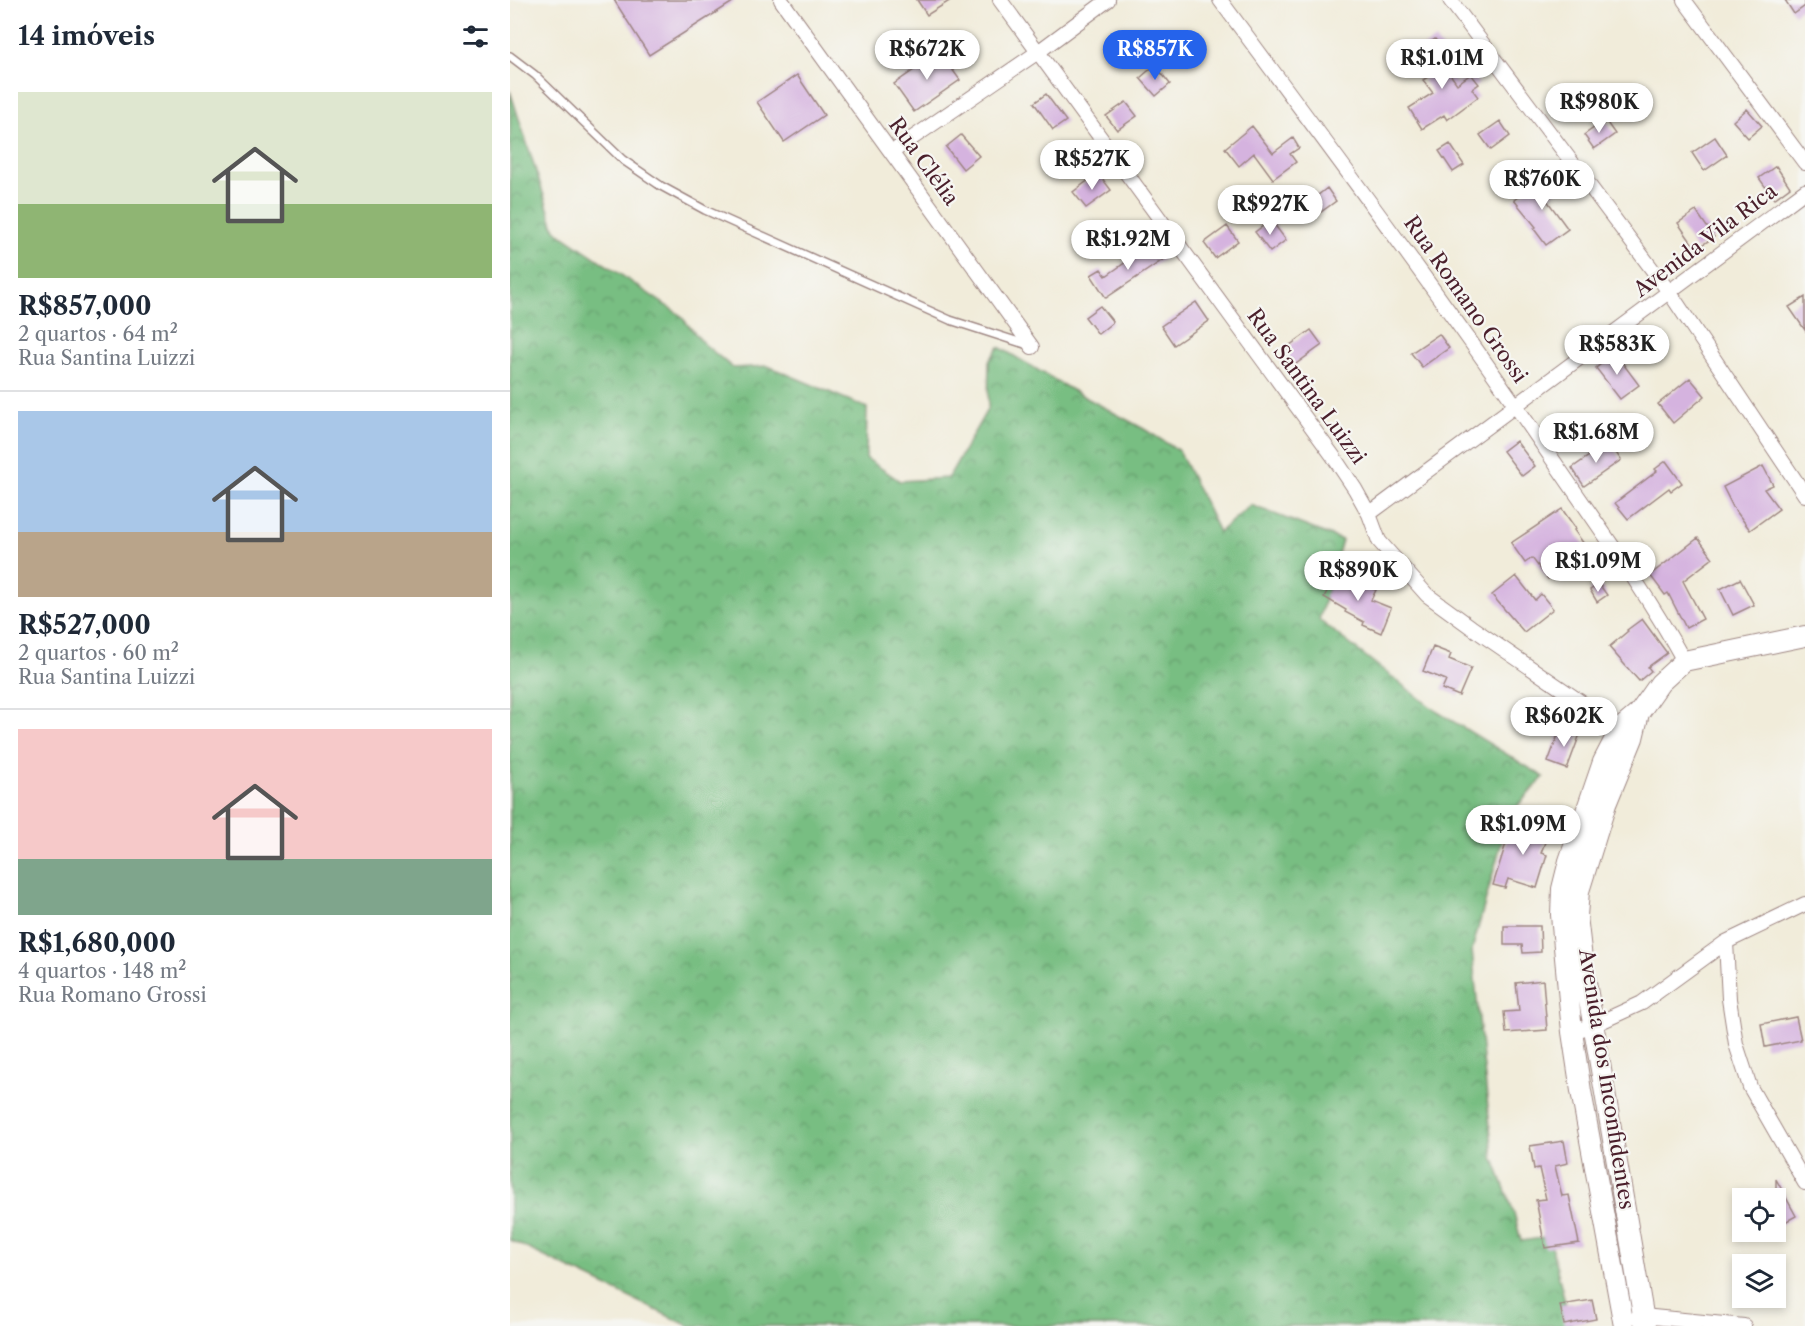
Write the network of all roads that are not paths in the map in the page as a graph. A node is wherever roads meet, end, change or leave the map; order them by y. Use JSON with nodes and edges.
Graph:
{"nodes":[{"id":1,"x":781,"y":0,"type":"edge"},
{"id":2,"x":1000,"y":0,"type":"edge"},
{"id":3,"x":1108,"y":0,"type":"edge"},
{"id":4,"x":1220,"y":0,"type":"edge"},
{"id":5,"x":1450,"y":0,"type":"edge"},
{"id":6,"x":1684,"y":0,"type":"edge"},
{"id":7,"x":1038,"y":52,"type":"junction"},
{"id":8,"x":510,"y":56,"type":"edge"},
{"id":9,"x":892,"y":152,"type":"junction"},
{"id":10,"x":1805,"y":163,"type":"edge"},
{"id":11,"x":1805,"y":191,"type":"edge"},
{"id":12,"x":1670,"y":293,"type":"junction"},
{"id":13,"x":1032,"y":347,"type":"joint"},
{"id":14,"x":1516,"y":405,"type":"junction"},
{"id":15,"x":1805,"y":495,"type":"edge"},
{"id":16,"x":1369,"y":514,"type":"junction"},
{"id":17,"x":1805,"y":636,"type":"edge"},
{"id":18,"x":1684,"y":661,"type":"junction"},
{"id":19,"x":1627,"y":734,"type":"junction"},
{"id":20,"x":1805,"y":904,"type":"edge"},
{"id":21,"x":1726,"y":942,"type":"junction"},
{"id":22,"x":1594,"y":1026,"type":"junction"},
{"id":23,"x":1572,"y":1032,"type":"junction"},
{"id":24,"x":1805,"y":1183,"type":"edge"},
{"id":25,"x":1644,"y":1321,"type":"edge"},
{"id":26,"x":1623,"y":1323,"type":"edge"},
{"id":27,"x":1744,"y":1326,"type":"edge"}],
"edges":[{"from":1,"to":9,"type":"street","name":"Rua Clélia"},
{"from":2,"to":7,"type":"street","name":"Rua Santina Luizzi"},
{"from":3,"to":7,"type":"street"},
{"from":4,"to":14,"type":"street","name":"Rua Romano Grossi"},
{"from":5,"to":12,"type":"street"},
{"from":6,"to":10,"type":"street"},
{"from":7,"to":9,"type":"street"},
{"from":7,"to":16,"type":"street","name":"Rua Santina Luizzi"},
{"from":8,"to":13,"type":"lane"},
{"from":9,"to":13,"type":"street","name":"Rua Clélia"},
{"from":11,"to":12,"type":"street","name":"Avenida Vila Rica"},
{"from":12,"to":14,"type":"street","name":"Avenida Vila Rica"},
{"from":12,"to":15,"type":"street"},
{"from":14,"to":16,"type":"street","name":"Avenida Vila Rica"},
{"from":14,"to":18,"type":"street","name":"Rua Romano Grossi"},
{"from":16,"to":19,"type":"street","name":"Rua Santina Luizzi"},
{"from":17,"to":18,"type":"street"},
{"from":18,"to":19,"type":"street","name":"Avenida dos Inconfidentes"},
{"from":19,"to":22,"type":"street","name":"Avenida dos Inconfidentes"},
{"from":19,"to":23,"type":"street","name":"Avenida dos Inconfidentes"},
{"from":20,"to":21,"type":"street"},
{"from":21,"to":22,"type":"street"},
{"from":21,"to":24,"type":"street"},
{"from":22,"to":23,"type":"street"},
{"from":22,"to":25,"type":"street","name":"Avenida dos Inconfidentes"},
{"from":23,"to":26,"type":"street","name":"Avenida dos Inconfidentes"},
{"from":25,"to":26,"type":"street"},
{"from":25,"to":27,"type":"street"}]}
